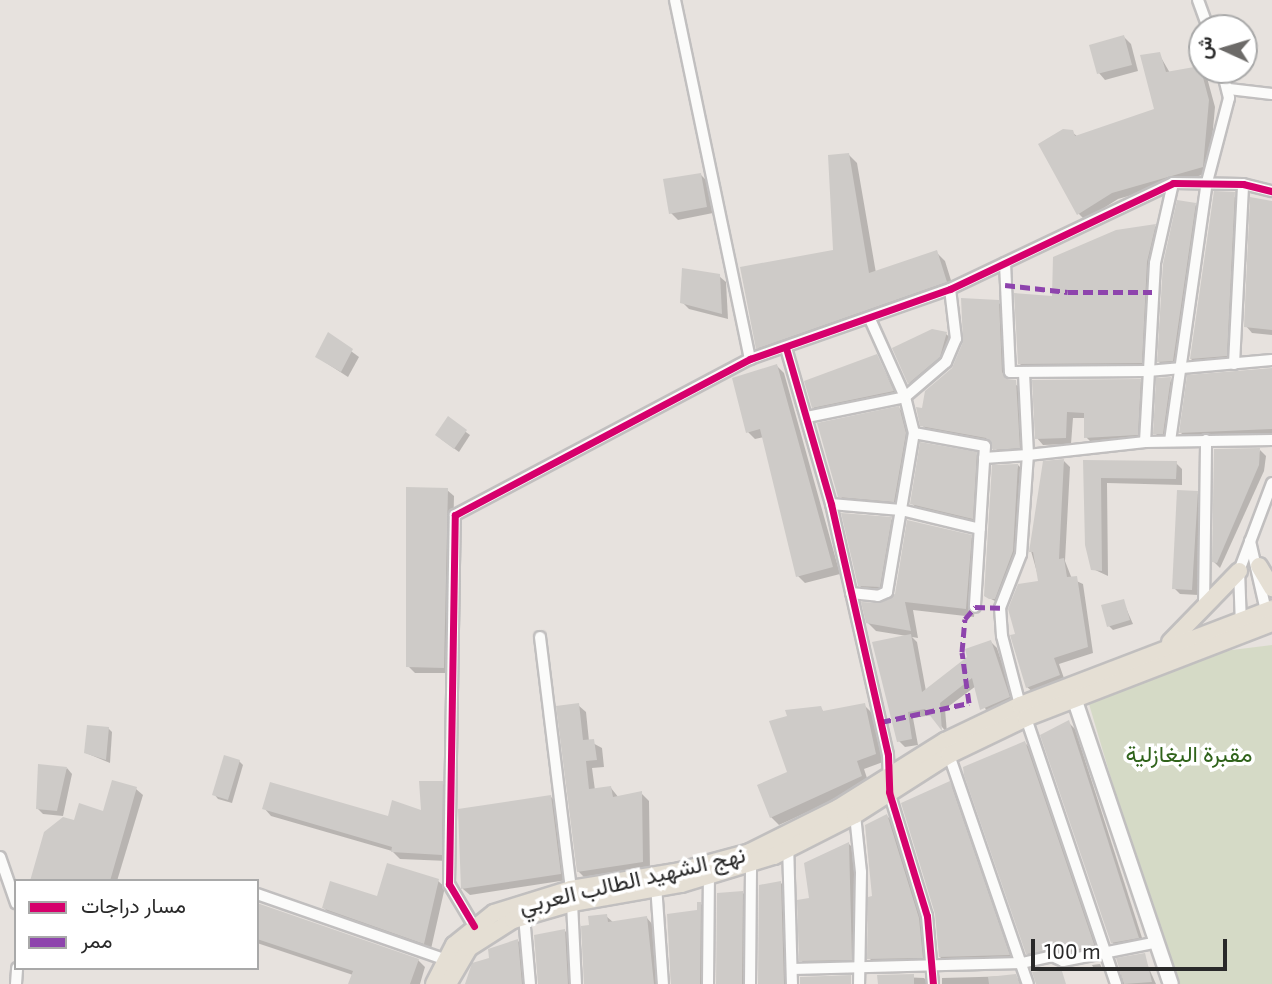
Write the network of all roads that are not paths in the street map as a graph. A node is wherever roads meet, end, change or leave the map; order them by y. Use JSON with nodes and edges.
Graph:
{"nodes":[{"id":1,"x":676,"y":0,"type":"edge"},
{"id":2,"x":1227,"y":84,"type":"edge"},
{"id":3,"x":1229,"y":89,"type":"junction"},
{"id":4,"x":1272,"y":94,"type":"edge"},
{"id":5,"x":1207,"y":182,"type":"junction"},
{"id":6,"x":1173,"y":183,"type":"junction"},
{"id":7,"x":1243,"y":184,"type":"junction"},
{"id":8,"x":1272,"y":191,"type":"edge"},
{"id":9,"x":1005,"y":263,"type":"junction"},
{"id":10,"x":950,"y":289,"type":"junction"},
{"id":11,"x":870,"y":319,"type":"junction"},
{"id":12,"x":786,"y":348,"type":"junction"},
{"id":13,"x":750,"y":359,"type":"junction"},
{"id":14,"x":1272,"y":360,"type":"edge"},
{"id":15,"x":1234,"y":364,"type":"junction"},
{"id":16,"x":1178,"y":369,"type":"junction"},
{"id":17,"x":1148,"y":371,"type":"junction"},
{"id":18,"x":1024,"y":373,"type":"junction"},
{"id":19,"x":905,"y":397,"type":"junction"},
{"id":20,"x":807,"y":417,"type":"junction"},
{"id":21,"x":914,"y":433,"type":"junction"},
{"id":22,"x":1272,"y":439,"type":"edge"},
{"id":23,"x":1206,"y":440,"type":"junction"},
{"id":24,"x":1170,"y":441,"type":"junction"},
{"id":25,"x":1145,"y":442,"type":"junction"},
{"id":26,"x":1028,"y":455,"type":"junction"},
{"id":27,"x":984,"y":458,"type":"junction"},
{"id":28,"x":1272,"y":483,"type":"edge"},
{"id":29,"x":831,"y":504,"type":"junction"},
{"id":30,"x":901,"y":510,"type":"junction"},
{"id":31,"x":979,"y":529,"type":"junction"},
{"id":32,"x":1250,"y":541,"type":"junction"},
{"id":33,"x":1259,"y":566,"type":"junction"},
{"id":34,"x":1239,"y":571,"type":"junction"},
{"id":35,"x":1272,"y":588,"type":"edge"},
{"id":36,"x":851,"y":593,"type":"junction"},
{"id":37,"x":975,"y":607,"type":"dead end"},
{"id":38,"x":1203,"y":612,"type":"junction"},
{"id":39,"x":1270,"y":617,"type":"edge"},
{"id":40,"x":1241,"y":626,"type":"junction"},
{"id":41,"x":540,"y":637,"type":"dead end"},
{"id":42,"x":1163,"y":648,"type":"junction"},
{"id":43,"x":1072,"y":692,"type":"junction"},
{"id":44,"x":1023,"y":711,"type":"junction"},
{"id":45,"x":949,"y":755,"type":"junction"},
{"id":46,"x":891,"y":775,"type":"junction"},
{"id":47,"x":889,"y":792,"type":"junction"},
{"id":48,"x":855,"y":815,"type":"junction"},
{"id":49,"x":788,"y":842,"type":"junction"},
{"id":50,"x":0,"y":857,"type":"edge"},
{"id":51,"x":751,"y":864,"type":"junction"},
{"id":52,"x":709,"y":877,"type":"junction"},
{"id":53,"x":655,"y":882,"type":"junction"},
{"id":54,"x":259,"y":895,"type":"edge"},
{"id":55,"x":572,"y":896,"type":"junction"},
{"id":56,"x":14,"y":897,"type":"edge"},
{"id":57,"x":524,"y":916,"type":"junction"},
{"id":58,"x":474,"y":926,"type":"junction"},
{"id":59,"x":1158,"y":942,"type":"junction"},
{"id":60,"x":1107,"y":954,"type":"junction"},
{"id":61,"x":446,"y":960,"type":"junction"},
{"id":62,"x":1022,"y":963,"type":"junction"},
{"id":63,"x":933,"y":967,"type":"junction"},
{"id":64,"x":792,"y":969,"type":"junction"},
{"id":65,"x":859,"y":969,"type":"junction"},
{"id":66,"x":434,"y":984,"type":"edge"},
{"id":67,"x":448,"y":984,"type":"edge"},
{"id":68,"x":530,"y":984,"type":"edge"},
{"id":69,"x":576,"y":984,"type":"edge"},
{"id":70,"x":663,"y":984,"type":"edge"},
{"id":71,"x":708,"y":984,"type":"edge"},
{"id":72,"x":750,"y":984,"type":"edge"},
{"id":73,"x":792,"y":984,"type":"edge"},
{"id":74,"x":859,"y":984,"type":"edge"},
{"id":75,"x":933,"y":984,"type":"edge"},
{"id":76,"x":1028,"y":984,"type":"edge"},
{"id":77,"x":1116,"y":984,"type":"edge"},
{"id":78,"x":1169,"y":984,"type":"edge"}],
"edges":[{"from":1,"to":13,"type":"street"},
{"from":2,"to":3,"type":"street"},
{"from":3,"to":4,"type":"street"},
{"from":3,"to":5,"type":"street"},
{"from":5,"to":6,"type":"street"},
{"from":5,"to":7,"type":"street"},
{"from":5,"to":16,"type":"street"},
{"from":6,"to":9,"type":"street"},
{"from":6,"to":17,"type":"street"},
{"from":7,"to":8,"type":"street"},
{"from":7,"to":15,"type":"street"},
{"from":9,"to":10,"type":"street"},
{"from":9,"to":18,"type":"street"},
{"from":10,"to":11,"type":"street"},
{"from":10,"to":19,"type":"street"},
{"from":11,"to":12,"type":"street"},
{"from":11,"to":19,"type":"street"},
{"from":12,"to":13,"type":"street"},
{"from":12,"to":20,"type":"street"},
{"from":13,"to":58,"type":"street"},
{"from":14,"to":15,"type":"street"},
{"from":15,"to":16,"type":"street"},
{"from":16,"to":17,"type":"street"},
{"from":16,"to":24,"type":"street"},
{"from":17,"to":18,"type":"street"},
{"from":17,"to":25,"type":"street"},
{"from":18,"to":26,"type":"street"},
{"from":19,"to":20,"type":"street"},
{"from":19,"to":21,"type":"street"},
{"from":20,"to":29,"type":"street"},
{"from":21,"to":27,"type":"street"},
{"from":21,"to":30,"type":"street"},
{"from":22,"to":23,"type":"street"},
{"from":23,"to":24,"type":"street"},
{"from":23,"to":38,"type":"street"},
{"from":24,"to":25,"type":"street"},
{"from":25,"to":26,"type":"street"},
{"from":26,"to":27,"type":"street"},
{"from":26,"to":44,"type":"street"},
{"from":27,"to":31,"type":"street"},
{"from":28,"to":32,"type":"street"},
{"from":29,"to":30,"type":"street"},
{"from":29,"to":36,"type":"street"},
{"from":30,"to":31,"type":"street"},
{"from":30,"to":36,"type":"street"},
{"from":31,"to":37,"type":"street"},
{"from":32,"to":33,"type":"street"},
{"from":32,"to":34,"type":"street"},
{"from":33,"to":35,"type":"main road"},
{"from":33,"to":39,"type":"street"},
{"from":34,"to":38,"type":"main road"},
{"from":34,"to":40,"type":"street"},
{"from":36,"to":46,"type":"street"},
{"from":38,"to":42,"type":"main road"},
{"from":39,"to":40,"type":"main road","name":"نهج الشهيد الطالب العربي"},
{"from":40,"to":42,"type":"main road","name":"نهج الشهيد الطالب العربي"},
{"from":40,"to":43,"type":"main road","name":"نهج الشهيد الطالب العربي"},
{"from":41,"to":55,"type":"street"},
{"from":42,"to":43,"type":"main road","name":"نهج الشهيد الطالب العربي"},
{"from":43,"to":44,"type":"main road","name":"نهج الشهيد الطالب العربي"},
{"from":43,"to":59,"type":"street"},
{"from":44,"to":45,"type":"main road","name":"نهج الشهيد الطالب العربي"},
{"from":44,"to":46,"type":"main road","name":"نهج الشهيد الطالب العربي"},
{"from":44,"to":60,"type":"street"},
{"from":45,"to":47,"type":"main road","name":"نهج الشهيد الطالب العربي"},
{"from":45,"to":62,"type":"street"},
{"from":46,"to":47,"type":"street"},
{"from":46,"to":49,"type":"main road","name":"نهج الشهيد الطالب العربي"},
{"from":47,"to":48,"type":"main road","name":"نهج الشهيد الطالب العربي"},
{"from":47,"to":63,"type":"street"},
{"from":48,"to":49,"type":"main road","name":"نهج الشهيد الطالب العربي"},
{"from":48,"to":65,"type":"street"},
{"from":49,"to":51,"type":"main road","name":"نهج الشهيد الطالب العربي"},
{"from":49,"to":53,"type":"main road","name":"نهج الشهيد الطالب العربي"},
{"from":49,"to":64,"type":"street"},
{"from":50,"to":56,"type":"street"},
{"from":51,"to":52,"type":"main road","name":"نهج الشهيد الطالب العربي"},
{"from":51,"to":72,"type":"street"},
{"from":52,"to":53,"type":"main road","name":"نهج الشهيد الطالب العربي"},
{"from":52,"to":71,"type":"street"},
{"from":53,"to":55,"type":"main road","name":"نهج الشهيد الطالب العربي"},
{"from":53,"to":70,"type":"street"},
{"from":54,"to":61,"type":"street"},
{"from":55,"to":57,"type":"main road","name":"نهج الشهيد الطالب العربي"},
{"from":55,"to":58,"type":"main road","name":"نهج الشهيد الطالب العربي"},
{"from":55,"to":69,"type":"street"},
{"from":57,"to":67,"type":"main road","name":"نهج الشهيد الطالب العربي"},
{"from":57,"to":68,"type":"street"},
{"from":58,"to":61,"type":"main road","name":"نهج الشهيد الطالب العربي"},
{"from":59,"to":60,"type":"street"},
{"from":59,"to":78,"type":"street"},
{"from":60,"to":62,"type":"street"},
{"from":60,"to":77,"type":"street"},
{"from":61,"to":66,"type":"main road","name":"نهج الشهيد الطالب العربي"},
{"from":62,"to":63,"type":"street"},
{"from":62,"to":76,"type":"street"},
{"from":63,"to":65,"type":"street"},
{"from":63,"to":75,"type":"street"},
{"from":64,"to":65,"type":"street"},
{"from":64,"to":73,"type":"street"},
{"from":65,"to":74,"type":"street"}]}
